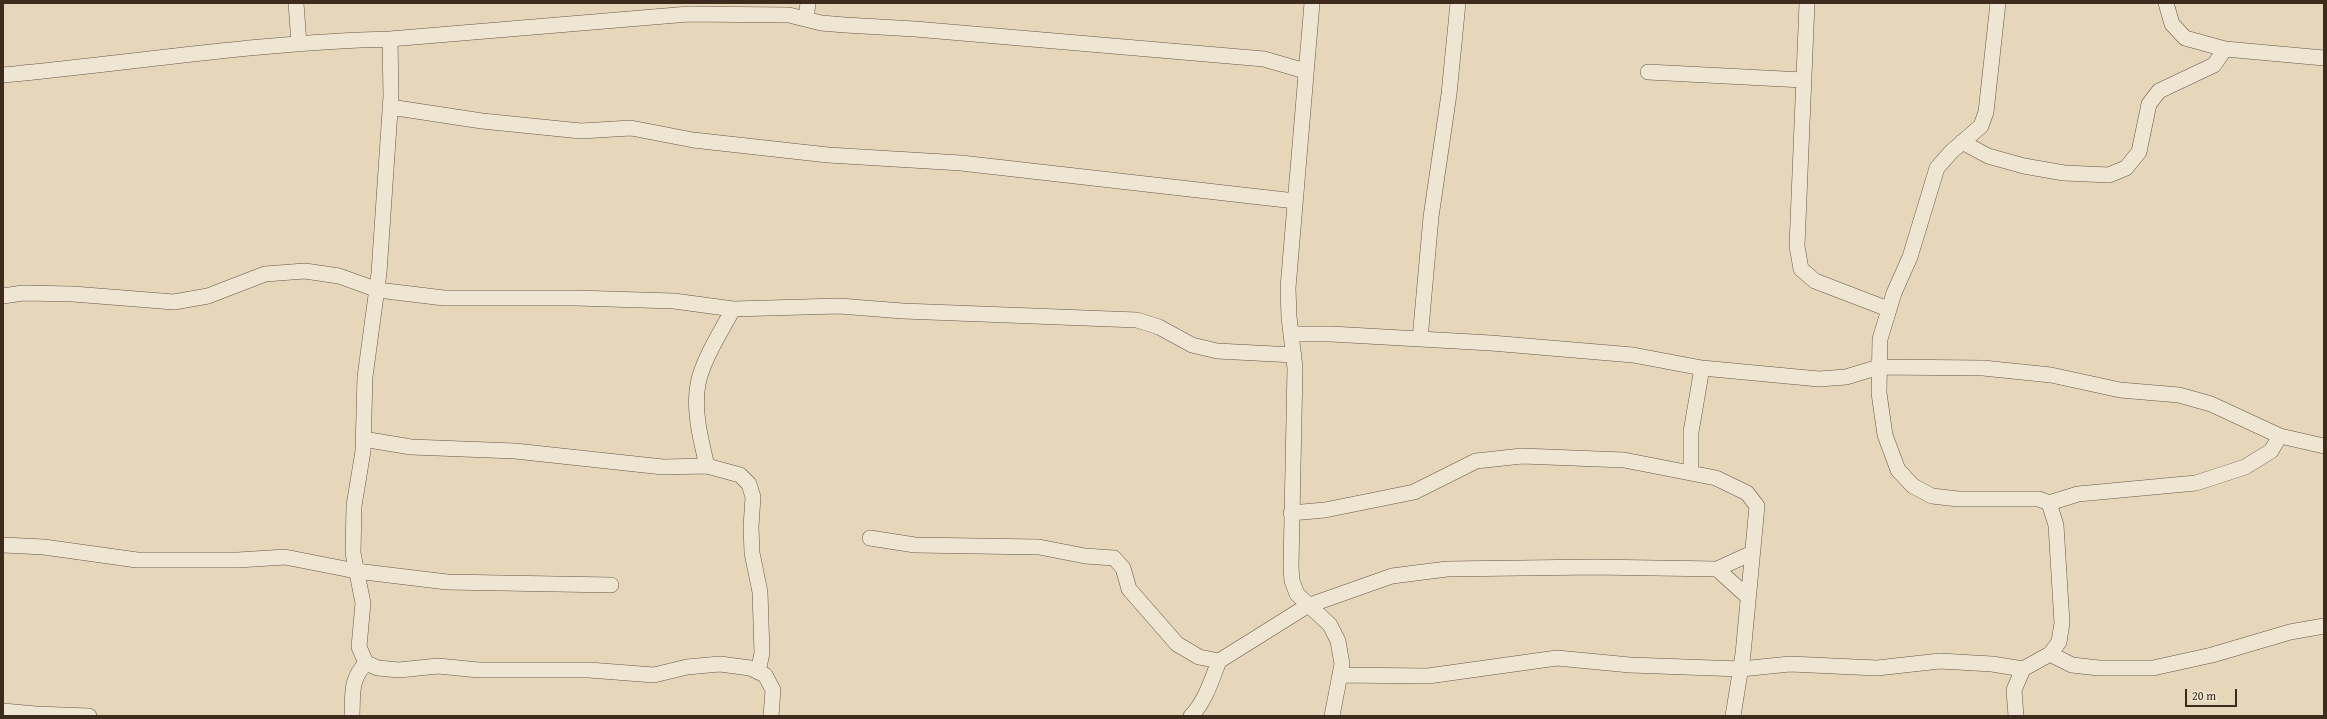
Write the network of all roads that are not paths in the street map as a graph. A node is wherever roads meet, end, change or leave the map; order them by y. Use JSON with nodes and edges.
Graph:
{"nodes":[{"id":1,"x":296,"y":3,"type":"edge"},
{"id":2,"x":808,"y":3,"type":"edge"},
{"id":3,"x":1312,"y":3,"type":"edge"},
{"id":4,"x":1458,"y":3,"type":"edge"},
{"id":5,"x":1807,"y":3,"type":"edge"},
{"id":6,"x":1998,"y":3,"type":"edge"},
{"id":7,"x":2166,"y":3,"type":"edge"},
{"id":8,"x":806,"y":19,"type":"junction"},
{"id":9,"x":390,"y":39,"type":"junction"},
{"id":10,"x":299,"y":44,"type":"junction"},
{"id":11,"x":2225,"y":49,"type":"junction"},
{"id":12,"x":2324,"y":58,"type":"edge"},
{"id":13,"x":1305,"y":71,"type":"junction"},
{"id":14,"x":1648,"y":72,"type":"dead end"},
{"id":15,"x":3,"y":75,"type":"edge"},
{"id":16,"x":1802,"y":80,"type":"junction"},
{"id":17,"x":390,"y":107,"type":"junction"},
{"id":18,"x":1962,"y":142,"type":"junction"},
{"id":19,"x":1295,"y":201,"type":"junction"},
{"id":20,"x":378,"y":290,"type":"junction"},
{"id":21,"x":3,"y":296,"type":"edge"},
{"id":22,"x":733,"y":309,"type":"junction"},
{"id":23,"x":1888,"y":309,"type":"junction"},
{"id":24,"x":1291,"y":334,"type":"junction"},
{"id":25,"x":1420,"y":339,"type":"junction"},
{"id":26,"x":1294,"y":355,"type":"junction"},
{"id":27,"x":1879,"y":367,"type":"junction"},
{"id":28,"x":1702,"y":368,"type":"junction"},
{"id":29,"x":2280,"y":436,"type":"junction"},
{"id":30,"x":363,"y":439,"type":"junction"},
{"id":31,"x":2324,"y":446,"type":"edge"},
{"id":32,"x":707,"y":466,"type":"junction"},
{"id":33,"x":1691,"y":473,"type":"junction"},
{"id":34,"x":2049,"y":503,"type":"junction"},
{"id":35,"x":1291,"y":513,"type":"junction"},
{"id":36,"x":870,"y":538,"type":"dead end"},
{"id":37,"x":3,"y":545,"type":"edge"},
{"id":38,"x":1752,"y":553,"type":"junction"},
{"id":39,"x":1717,"y":569,"type":"junction"},
{"id":40,"x":356,"y":570,"type":"junction"},
{"id":41,"x":611,"y":585,"type":"dead end"},
{"id":42,"x":1748,"y":597,"type":"junction"},
{"id":43,"x":1307,"y":606,"type":"junction"},
{"id":44,"x":2324,"y":626,"type":"edge"},
{"id":45,"x":2050,"y":654,"type":"junction"},
{"id":46,"x":1219,"y":661,"type":"junction"},
{"id":47,"x":366,"y":663,"type":"junction"},
{"id":48,"x":1741,"y":669,"type":"junction"},
{"id":49,"x":2023,"y":669,"type":"junction"},
{"id":50,"x":758,"y":672,"type":"junction"},
{"id":51,"x":1340,"y":675,"type":"junction"},
{"id":52,"x":3,"y":711,"type":"edge"},
{"id":53,"x":89,"y":716,"type":"edge"},
{"id":54,"x":352,"y":716,"type":"edge"},
{"id":55,"x":771,"y":716,"type":"edge"},
{"id":56,"x":1192,"y":716,"type":"edge"},
{"id":57,"x":1332,"y":716,"type":"edge"},
{"id":58,"x":1733,"y":716,"type":"edge"},
{"id":59,"x":2016,"y":716,"type":"edge"}],
"edges":[{"from":1,"to":10,"type":"street"},
{"from":2,"to":8,"type":"street"},
{"from":3,"to":13,"type":"street"},
{"from":4,"to":25,"type":"street"},
{"from":5,"to":16,"type":"street"},
{"from":6,"to":18,"type":"street"},
{"from":7,"to":11,"type":"street"},
{"from":8,"to":9,"type":"street"},
{"from":8,"to":13,"type":"street"},
{"from":9,"to":10,"type":"street"},
{"from":9,"to":17,"type":"street"},
{"from":10,"to":15,"type":"street"},
{"from":11,"to":12,"type":"street"},
{"from":11,"to":18,"type":"street"},
{"from":13,"to":19,"type":"street"},
{"from":14,"to":16,"type":"street"},
{"from":16,"to":23,"type":"street"},
{"from":17,"to":19,"type":"street"},
{"from":17,"to":20,"type":"street"},
{"from":18,"to":23,"type":"street"},
{"from":19,"to":24,"type":"street"},
{"from":20,"to":21,"type":"street"},
{"from":20,"to":22,"type":"street"},
{"from":20,"to":30,"type":"street"},
{"from":22,"to":26,"type":"street"},
{"from":22,"to":32,"type":"street"},
{"from":23,"to":27,"type":"street"},
{"from":24,"to":25,"type":"street"},
{"from":24,"to":26,"type":"street"},
{"from":25,"to":28,"type":"street"},
{"from":26,"to":35,"type":"street"},
{"from":27,"to":28,"type":"street"},
{"from":27,"to":29,"type":"street"},
{"from":27,"to":34,"type":"street"},
{"from":28,"to":33,"type":"street"},
{"from":29,"to":31,"type":"street"},
{"from":29,"to":34,"type":"street"},
{"from":30,"to":32,"type":"street"},
{"from":30,"to":40,"type":"street"},
{"from":32,"to":50,"type":"street"},
{"from":33,"to":35,"type":"street"},
{"from":33,"to":38,"type":"street"},
{"from":34,"to":45,"type":"street"},
{"from":35,"to":43,"type":"street"},
{"from":36,"to":46,"type":"street"},
{"from":37,"to":40,"type":"street"},
{"from":38,"to":39,"type":"street"},
{"from":38,"to":42,"type":"street"},
{"from":39,"to":42,"type":"street"},
{"from":39,"to":43,"type":"street"},
{"from":40,"to":41,"type":"street"},
{"from":40,"to":47,"type":"street"},
{"from":42,"to":48,"type":"street"},
{"from":43,"to":46,"type":"street"},
{"from":43,"to":51,"type":"street"},
{"from":44,"to":45,"type":"street"},
{"from":45,"to":49,"type":"street"},
{"from":46,"to":56,"type":"street"},
{"from":47,"to":50,"type":"street"},
{"from":47,"to":54,"type":"street"},
{"from":48,"to":49,"type":"street"},
{"from":48,"to":51,"type":"street"},
{"from":48,"to":58,"type":"street"},
{"from":49,"to":59,"type":"street"},
{"from":50,"to":55,"type":"street"},
{"from":51,"to":57,"type":"street"},
{"from":52,"to":53,"type":"street"}]}
